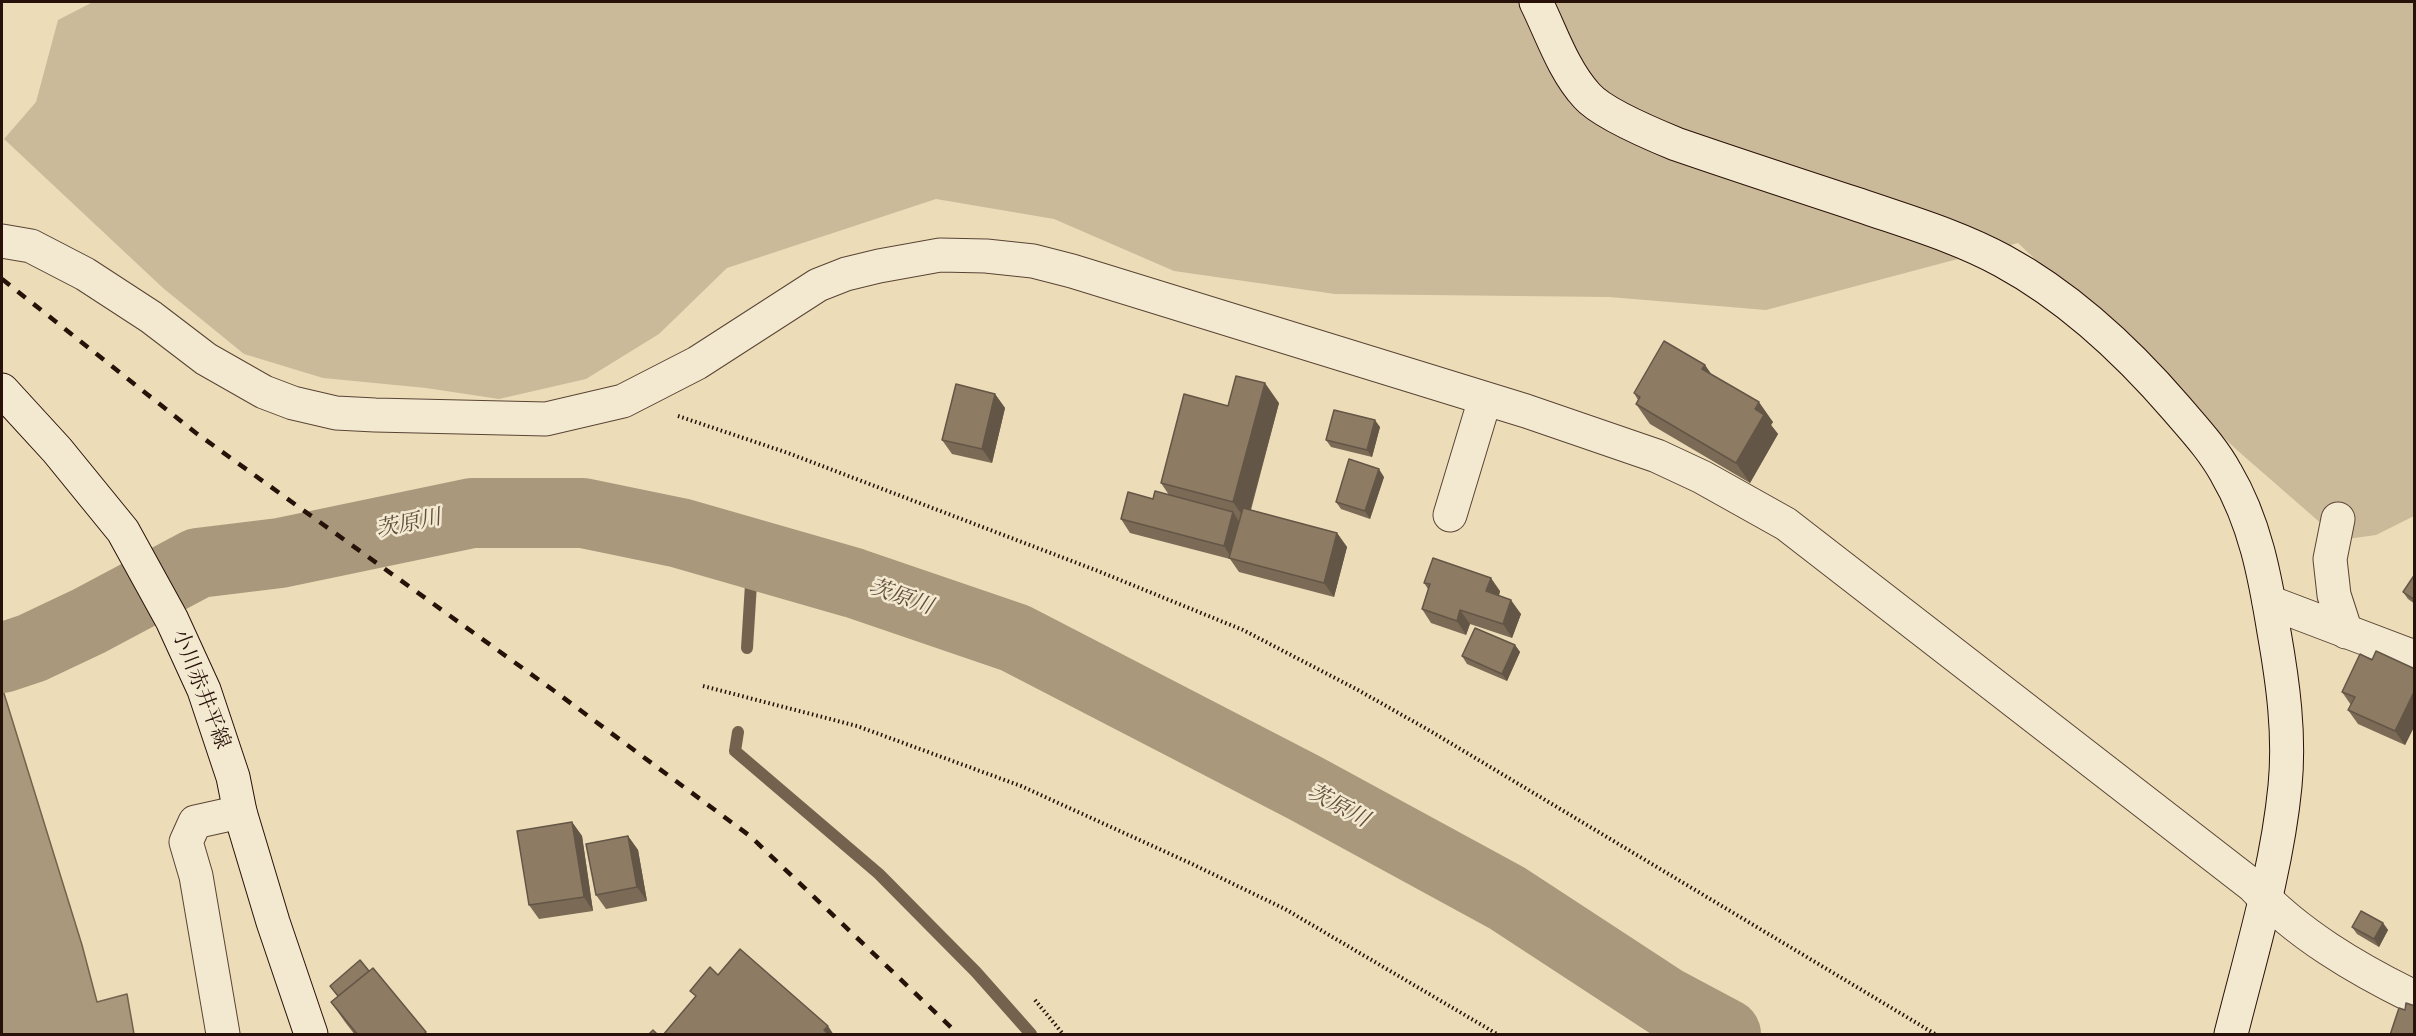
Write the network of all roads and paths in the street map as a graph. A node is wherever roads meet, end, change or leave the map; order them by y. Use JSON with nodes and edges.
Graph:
{"nodes":[{"id":1,"x":1536,"y":2,"type":"edge"},
{"id":2,"x":2,"y":241,"type":"edge"},
{"id":3,"x":2,"y":390,"type":"edge"},
{"id":4,"x":634,"y":395,"type":"junction"},
{"id":5,"x":1485,"y":399,"type":"junction"},
{"id":6,"x":1450,"y":515,"type":"dead end"},
{"id":7,"x":2338,"y":519,"type":"dead end"},
{"id":8,"x":2270,"y":602,"type":"junction"},
{"id":9,"x":2346,"y":632,"type":"junction"},
{"id":10,"x":2415,"y":657,"type":"edge"},
{"id":11,"x":703,"y":686,"type":"dead end"},
{"id":12,"x":240,"y":812,"type":"junction"},
{"id":13,"x":2264,"y":899,"type":"junction"},
{"id":14,"x":2412,"y":990,"type":"edge"},
{"id":15,"x":1035,"y":1000,"type":"dead end"},
{"id":16,"x":223,"y":1035,"type":"edge"},
{"id":17,"x":311,"y":1035,"type":"edge"},
{"id":18,"x":1063,"y":1035,"type":"edge"},
{"id":19,"x":1497,"y":1035,"type":"edge"},
{"id":20,"x":1935,"y":1035,"type":"edge"},
{"id":21,"x":2231,"y":1035,"type":"edge"}],
"edges":[{"from":1,"to":8,"type":"street"},
{"from":2,"to":4,"type":"street"},
{"from":3,"to":12,"type":"street","name":"小川赤井平線"},
{"from":4,"to":5,"type":"street"},
{"from":4,"to":20,"type":"path"},
{"from":5,"to":6,"type":"street"},
{"from":5,"to":13,"type":"street"},
{"from":7,"to":9,"type":"street"},
{"from":8,"to":9,"type":"street"},
{"from":8,"to":13,"type":"street"},
{"from":9,"to":10,"type":"street"},
{"from":11,"to":19,"type":"path"},
{"from":12,"to":16,"type":"street"},
{"from":12,"to":17,"type":"street","name":"小川赤井平線"},
{"from":13,"to":14,"type":"street"},
{"from":13,"to":21,"type":"street"},
{"from":15,"to":18,"type":"path"}]}
